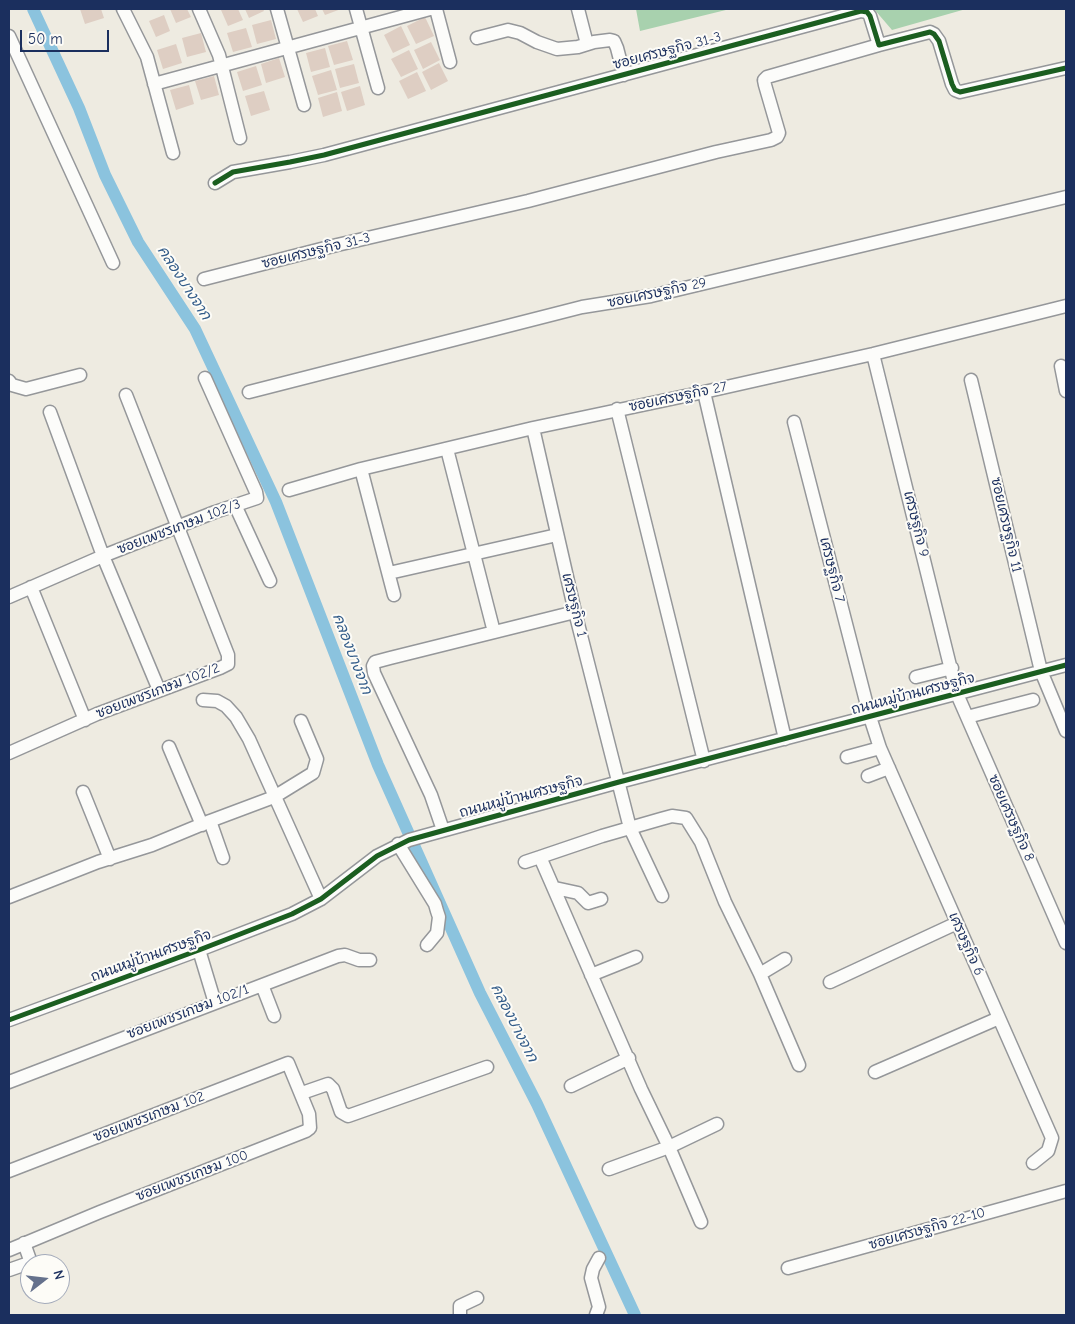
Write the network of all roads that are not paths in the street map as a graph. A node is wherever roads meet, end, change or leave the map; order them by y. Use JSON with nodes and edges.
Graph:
{"nodes":[{"id":1,"x":123,"y":9,"type":"edge"},
{"id":2,"x":200,"y":9,"type":"edge"},
{"id":3,"x":277,"y":9,"type":"edge"},
{"id":4,"x":356,"y":9,"type":"edge"},
{"id":5,"x":430,"y":9,"type":"edge"},
{"id":6,"x":436,"y":9,"type":"edge"},
{"id":7,"x":578,"y":9,"type":"edge"},
{"id":8,"x":361,"y":26,"type":"junction"},
{"id":9,"x":477,"y":38,"type":"dead end"},
{"id":10,"x":10,"y":40,"type":"edge"},
{"id":11,"x":587,"y":44,"type":"junction"},
{"id":12,"x":879,"y":45,"type":"junction"},
{"id":13,"x":288,"y":46,"type":"junction"},
{"id":14,"x":450,"y":62,"type":"dead end"},
{"id":15,"x":221,"y":64,"type":"junction"},
{"id":16,"x":1066,"y":68,"type":"edge"},
{"id":17,"x":624,"y":75,"type":"junction"},
{"id":18,"x":154,"y":84,"type":"junction"},
{"id":19,"x":378,"y":88,"type":"dead end"},
{"id":20,"x":304,"y":105,"type":"dead end"},
{"id":21,"x":240,"y":138,"type":"dead end"},
{"id":22,"x":173,"y":153,"type":"dead end"},
{"id":23,"x":215,"y":184,"type":"dead end"},
{"id":24,"x":1066,"y":197,"type":"edge"},
{"id":25,"x":113,"y":263,"type":"dead end"},
{"id":26,"x":204,"y":279,"type":"dead end"},
{"id":27,"x":1066,"y":306,"type":"edge"},
{"id":28,"x":873,"y":354,"type":"junction"},
{"id":29,"x":1061,"y":366,"type":"dead end"},
{"id":30,"x":80,"y":375,"type":"dead end"},
{"id":31,"x":205,"y":378,"type":"dead end"},
{"id":32,"x":971,"y":380,"type":"dead end"},
{"id":33,"x":9,"y":381,"type":"edge"},
{"id":34,"x":1066,"y":391,"type":"edge"},
{"id":35,"x":249,"y":392,"type":"dead end"},
{"id":36,"x":704,"y":392,"type":"junction"},
{"id":37,"x":126,"y":395,"type":"dead end"},
{"id":38,"x":618,"y":409,"type":"junction"},
{"id":39,"x":50,"y":412,"type":"dead end"},
{"id":40,"x":794,"y":422,"type":"dead end"},
{"id":41,"x":533,"y":428,"type":"junction"},
{"id":42,"x":447,"y":448,"type":"junction"},
{"id":43,"x":362,"y":469,"type":"junction"},
{"id":44,"x":289,"y":490,"type":"dead end"},
{"id":45,"x":235,"y":505,"type":"junction"},
{"id":46,"x":179,"y":526,"type":"junction"},
{"id":47,"x":557,"y":535,"type":"junction"},
{"id":48,"x":474,"y":554,"type":"junction"},
{"id":49,"x":103,"y":556,"type":"junction"},
{"id":50,"x":389,"y":574,"type":"junction"},
{"id":51,"x":270,"y":582,"type":"dead end"},
{"id":52,"x":31,"y":587,"type":"junction"},
{"id":53,"x":394,"y":595,"type":"dead end"},
{"id":54,"x":9,"y":597,"type":"edge"},
{"id":55,"x":576,"y":612,"type":"junction"},
{"id":56,"x":494,"y":632,"type":"junction"},
{"id":57,"x":1066,"y":665,"type":"edge"},
{"id":58,"x":952,"y":668,"type":"junction"},
{"id":59,"x":1040,"y":671,"type":"junction"},
{"id":60,"x":916,"y":677,"type":"dead end"},
{"id":61,"x":159,"y":690,"type":"junction"},
{"id":62,"x":957,"y":694,"type":"junction"},
{"id":63,"x":203,"y":700,"type":"dead end"},
{"id":64,"x":1033,"y":700,"type":"dead end"},
{"id":65,"x":870,"y":717,"type":"junction"},
{"id":66,"x":967,"y":717,"type":"junction"},
{"id":67,"x":84,"y":720,"type":"junction"},
{"id":68,"x":301,"y":721,"type":"dead end"},
{"id":69,"x":1066,"y":731,"type":"edge"},
{"id":70,"x":785,"y":739,"type":"junction"},
{"id":71,"x":168,"y":747,"type":"dead end"},
{"id":72,"x":880,"y":748,"type":"junction"},
{"id":73,"x":10,"y":750,"type":"edge"},
{"id":74,"x":847,"y":757,"type":"dead end"},
{"id":75,"x":704,"y":761,"type":"junction"},
{"id":76,"x":889,"y":768,"type":"junction"},
{"id":77,"x":868,"y":776,"type":"dead end"},
{"id":78,"x":619,"y":782,"type":"junction"},
{"id":79,"x":83,"y":792,"type":"dead end"},
{"id":80,"x":274,"y":797,"type":"junction"},
{"id":81,"x":206,"y":823,"type":"junction"},
{"id":82,"x":630,"y":828,"type":"junction"},
{"id":83,"x":437,"y":831,"type":"junction"},
{"id":84,"x":404,"y":842,"type":"junction"},
{"id":85,"x":540,"y":857,"type":"junction"},
{"id":86,"x":223,"y":858,"type":"dead end"},
{"id":87,"x":110,"y":859,"type":"junction"},
{"id":88,"x":525,"y":862,"type":"dead end"},
{"id":89,"x":554,"y":888,"type":"junction"},
{"id":90,"x":662,"y":896,"type":"dead end"},
{"id":91,"x":9,"y":897,"type":"edge"},
{"id":92,"x":321,"y":899,"type":"junction"},
{"id":93,"x":601,"y":899,"type":"dead end"},
{"id":94,"x":957,"y":923,"type":"junction"},
{"id":95,"x":1066,"y":943,"type":"edge"},
{"id":96,"x":427,"y":945,"type":"dead end"},
{"id":97,"x":199,"y":950,"type":"junction"},
{"id":98,"x":636,"y":957,"type":"dead end"},
{"id":99,"x":785,"y":959,"type":"dead end"},
{"id":100,"x":370,"y":960,"type":"dead end"},
{"id":101,"x":760,"y":974,"type":"junction"},
{"id":102,"x":591,"y":975,"type":"junction"},
{"id":103,"x":830,"y":982,"type":"dead end"},
{"id":104,"x":262,"y":985,"type":"junction"},
{"id":105,"x":214,"y":1003,"type":"junction"},
{"id":106,"x":274,"y":1016,"type":"dead end"},
{"id":107,"x":999,"y":1018,"type":"junction"},
{"id":108,"x":9,"y":1020,"type":"edge"},
{"id":109,"x":628,"y":1058,"type":"junction"},
{"id":110,"x":288,"y":1063,"type":"joint"},
{"id":111,"x":799,"y":1065,"type":"dead end"},
{"id":112,"x":487,"y":1067,"type":"dead end"},
{"id":113,"x":875,"y":1072,"type":"dead end"},
{"id":114,"x":9,"y":1082,"type":"edge"},
{"id":115,"x":571,"y":1086,"type":"dead end"},
{"id":116,"x":302,"y":1093,"type":"junction"},
{"id":117,"x":717,"y":1124,"type":"dead end"},
{"id":118,"x":669,"y":1147,"type":"junction"},
{"id":119,"x":1033,"y":1164,"type":"dead end"},
{"id":120,"x":609,"y":1169,"type":"dead end"},
{"id":121,"x":9,"y":1171,"type":"edge"},
{"id":122,"x":1066,"y":1191,"type":"edge"},
{"id":123,"x":701,"y":1222,"type":"dead end"},
{"id":124,"x":24,"y":1243,"type":"junction"},
{"id":125,"x":9,"y":1250,"type":"edge"},
{"id":126,"x":599,"y":1258,"type":"dead end"},
{"id":127,"x":788,"y":1268,"type":"dead end"},
{"id":128,"x":9,"y":1270,"type":"edge"},
{"id":129,"x":477,"y":1298,"type":"dead end"},
{"id":130,"x":460,"y":1315,"type":"edge"},
{"id":131,"x":596,"y":1315,"type":"edge"}],
"edges":[{"from":1,"to":18,"type":"street"},
{"from":2,"to":15,"type":"street"},
{"from":3,"to":13,"type":"street"},
{"from":4,"to":8,"type":"street"},
{"from":5,"to":8,"type":"street"},
{"from":6,"to":14,"type":"street"},
{"from":7,"to":11,"type":"street"},
{"from":8,"to":13,"type":"street"},
{"from":8,"to":19,"type":"street"},
{"from":9,"to":11,"type":"street"},
{"from":10,"to":25,"type":"street"},
{"from":11,"to":17,"type":"street"},
{"from":12,"to":16,"type":"street","name":"ซอยเศรษฐกิจ 31-3"},
{"from":12,"to":17,"type":"street","name":"ซอยเศรษฐกิจ 31-3"},
{"from":12,"to":26,"type":"street","name":"ซอยเศรษฐกิจ 31-3"},
{"from":13,"to":15,"type":"street"},
{"from":13,"to":20,"type":"street"},
{"from":15,"to":18,"type":"street"},
{"from":15,"to":21,"type":"street"},
{"from":17,"to":23,"type":"street","name":"ซอยเศรษฐกิจ 31-3"},
{"from":18,"to":22,"type":"street"},
{"from":24,"to":35,"type":"street","name":"ซอยเศรษฐกิจ 29"},
{"from":27,"to":28,"type":"street","name":"ซอยเศรษฐกิจ 27"},
{"from":28,"to":36,"type":"street","name":"ซอยเศรษฐกิจ 27"},
{"from":28,"to":58,"type":"street","name":"เศรษฐกิจ 9"},
{"from":29,"to":34,"type":"street"},
{"from":30,"to":33,"type":"street"},
{"from":31,"to":45,"type":"street","name":"ซอยเพชรเกษม 102/3"},
{"from":32,"to":59,"type":"street","name":"ซอยเศรษฐกิจ 11"},
{"from":36,"to":38,"type":"street","name":"ซอยเศรษฐกิจ 27"},
{"from":36,"to":70,"type":"street"},
{"from":37,"to":46,"type":"street"},
{"from":38,"to":41,"type":"street","name":"ซอยเศรษฐกิจ 27"},
{"from":38,"to":75,"type":"street"},
{"from":39,"to":49,"type":"street"},
{"from":40,"to":65,"type":"street","name":"เศรษฐกิจ 7"},
{"from":41,"to":42,"type":"street","name":"ซอยเศรษฐกิจ 27"},
{"from":41,"to":47,"type":"street","name":"เศรษฐกิจ 1"},
{"from":42,"to":43,"type":"street","name":"ซอยเศรษฐกิจ 27"},
{"from":42,"to":48,"type":"street"},
{"from":43,"to":44,"type":"street","name":"ซอยเศรษฐกิจ 27"},
{"from":43,"to":50,"type":"street"},
{"from":45,"to":46,"type":"street","name":"ซอยเพชรเกษม 102/3"},
{"from":45,"to":51,"type":"street"},
{"from":46,"to":49,"type":"street","name":"ซอยเพชรเกษม 102/3"},
{"from":46,"to":61,"type":"street","name":"ซอยเพชรเกษม 102/2"},
{"from":47,"to":48,"type":"street"},
{"from":47,"to":55,"type":"street","name":"เศรษฐกิจ 1"},
{"from":48,"to":50,"type":"street"},
{"from":48,"to":56,"type":"street"},
{"from":49,"to":52,"type":"street","name":"ซอยเพชรเกษม 102/3"},
{"from":49,"to":61,"type":"street"},
{"from":50,"to":53,"type":"street"},
{"from":52,"to":54,"type":"street","name":"ซอยเพชรเกษม 102/3"},
{"from":52,"to":67,"type":"street"},
{"from":55,"to":56,"type":"street"},
{"from":55,"to":78,"type":"street","name":"เศรษฐกิจ 1"},
{"from":56,"to":83,"type":"street"},
{"from":57,"to":59,"type":"street","name":"ถนนหมู่บ้านเศรษฐกิจ"},
{"from":58,"to":60,"type":"street"},
{"from":58,"to":62,"type":"street","name":"เศรษฐกิจ 9"},
{"from":59,"to":62,"type":"street","name":"ถนนหมู่บ้านเศรษฐกิจ"},
{"from":59,"to":69,"type":"street","name":"ซอยเศรษฐกิจ 11"},
{"from":61,"to":67,"type":"street","name":"ซอยเพชรเกษม 102/2"},
{"from":62,"to":65,"type":"street","name":"ถนนหมู่บ้านเศรษฐกิจ"},
{"from":62,"to":66,"type":"street","name":"ซอยเศรษฐกิจ 8"},
{"from":63,"to":80,"type":"street"},
{"from":64,"to":66,"type":"street"},
{"from":65,"to":70,"type":"street","name":"ถนนหมู่บ้านเศรษฐกิจ"},
{"from":65,"to":72,"type":"street","name":"เศรษฐกิจ 6"},
{"from":66,"to":95,"type":"street","name":"ซอยเศรษฐกิจ 8"},
{"from":67,"to":73,"type":"street","name":"ซอยเพชรเกษม 102/2"},
{"from":68,"to":80,"type":"street"},
{"from":70,"to":75,"type":"street","name":"ถนนหมู่บ้านเศรษฐกิจ"},
{"from":71,"to":81,"type":"street"},
{"from":72,"to":74,"type":"street"},
{"from":72,"to":76,"type":"street","name":"เศรษฐกิจ 6"},
{"from":75,"to":78,"type":"street","name":"ถนนหมู่บ้านเศรษฐกิจ"},
{"from":76,"to":77,"type":"street"},
{"from":76,"to":94,"type":"street","name":"เศรษฐกิจ 6"},
{"from":78,"to":82,"type":"street","name":"เศรษฐกิจ 1"},
{"from":78,"to":83,"type":"street","name":"ถนนหมู่บ้านเศรษฐกิจ"},
{"from":79,"to":87,"type":"street"},
{"from":80,"to":81,"type":"street"},
{"from":80,"to":92,"type":"street"},
{"from":81,"to":86,"type":"street"},
{"from":81,"to":87,"type":"street"},
{"from":82,"to":85,"type":"street"},
{"from":82,"to":90,"type":"street","name":"เศรษฐกิจ 1"},
{"from":82,"to":101,"type":"street"},
{"from":83,"to":84,"type":"street","name":"ถนนหมู่บ้านเศรษฐกิจ"},
{"from":84,"to":92,"type":"street","name":"ถนนหมู่บ้านเศรษฐกิจ"},
{"from":84,"to":96,"type":"street"},
{"from":85,"to":88,"type":"street"},
{"from":85,"to":89,"type":"street"},
{"from":87,"to":91,"type":"street"},
{"from":89,"to":93,"type":"street"},
{"from":89,"to":102,"type":"street"},
{"from":92,"to":97,"type":"street","name":"ถนนหมู่บ้านเศรษฐกิจ"},
{"from":94,"to":103,"type":"street"},
{"from":94,"to":107,"type":"street","name":"เศรษฐกิจ 6"},
{"from":97,"to":105,"type":"street"},
{"from":97,"to":108,"type":"street","name":"ถนนหมู่บ้านเศรษฐกิจ"},
{"from":98,"to":102,"type":"street"},
{"from":99,"to":101,"type":"street"},
{"from":100,"to":104,"type":"street","name":"ซอยเพชรเกษม 102/1"},
{"from":101,"to":111,"type":"street"},
{"from":102,"to":109,"type":"street"},
{"from":104,"to":105,"type":"street","name":"ซอยเพชรเกษม 102/1"},
{"from":104,"to":106,"type":"street"},
{"from":105,"to":114,"type":"street","name":"ซอยเพชรเกษม 102/1"},
{"from":107,"to":113,"type":"street"},
{"from":107,"to":119,"type":"street","name":"เศรษฐกิจ 6"},
{"from":109,"to":115,"type":"street"},
{"from":109,"to":118,"type":"street"},
{"from":110,"to":116,"type":"street","name":"ซอยเพชรเกษม 100"},
{"from":110,"to":121,"type":"street","name":"ซอยเพชรเกษม 102"},
{"from":112,"to":116,"type":"street"},
{"from":116,"to":124,"type":"street","name":"ซอยเพชรเกษม 100"},
{"from":117,"to":118,"type":"street"},
{"from":118,"to":120,"type":"street"},
{"from":118,"to":123,"type":"street"},
{"from":122,"to":127,"type":"street","name":"ซอยเศรษฐกิจ 22-10"},
{"from":124,"to":125,"type":"street","name":"ซอยเพชรเกษม 100"},
{"from":124,"to":128,"type":"street"},
{"from":126,"to":131,"type":"street"},
{"from":129,"to":130,"type":"street"}]}
